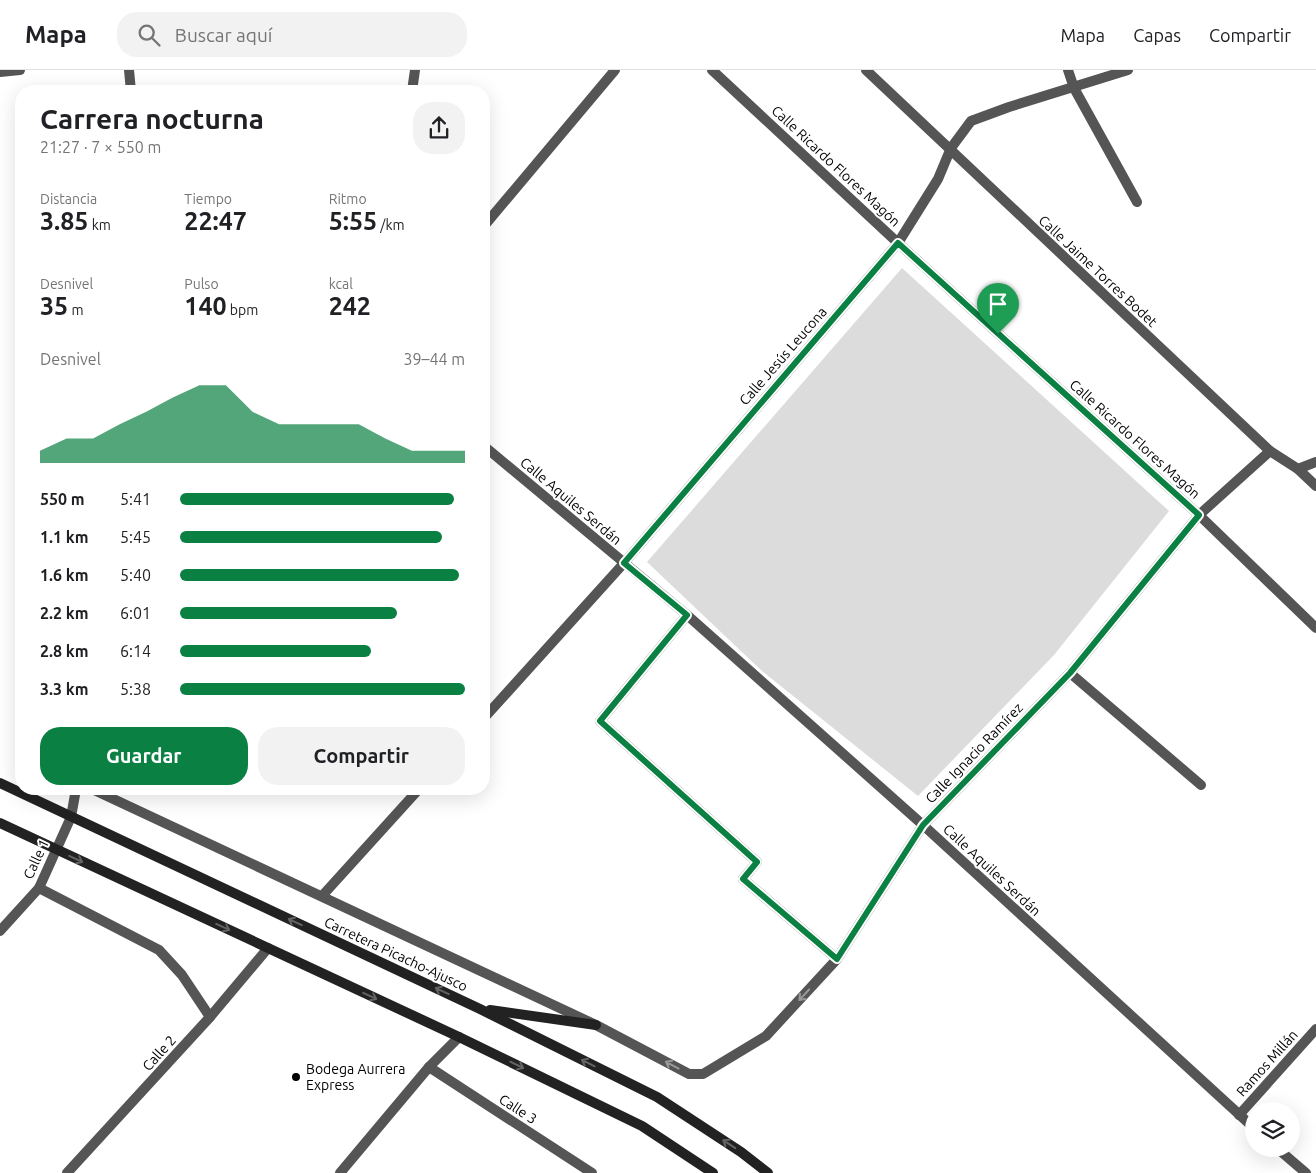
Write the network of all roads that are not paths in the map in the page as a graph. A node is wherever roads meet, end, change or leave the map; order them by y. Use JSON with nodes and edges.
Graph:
{"nodes":[{"id":1,"x":20,"y":70,"type":"edge"},
{"id":2,"x":129,"y":70,"type":"edge"},
{"id":3,"x":415,"y":70,"type":"edge"},
{"id":4,"x":615,"y":70,"type":"edge"},
{"id":5,"x":712,"y":70,"type":"edge"},
{"id":6,"x":866,"y":70,"type":"edge"},
{"id":7,"x":1068,"y":70,"type":"edge"},
{"id":8,"x":1128,"y":70,"type":"edge"},
{"id":9,"x":0,"y":72,"type":"edge"},
{"id":10,"x":130,"y":85,"type":"edge"},
{"id":11,"x":413,"y":85,"type":"edge"},
{"id":12,"x":1074,"y":88,"type":"junction"},
{"id":13,"x":951,"y":148,"type":"junction"},
{"id":14,"x":1137,"y":202,"type":"dead end"},
{"id":15,"x":490,"y":219,"type":"edge"},
{"id":16,"x":898,"y":243,"type":"junction"},
{"id":17,"x":490,"y":451,"type":"edge"},
{"id":18,"x":1270,"y":451,"type":"junction"},
{"id":19,"x":1316,"y":462,"type":"edge"},
{"id":20,"x":1298,"y":469,"type":"junction"},
{"id":21,"x":1316,"y":486,"type":"edge"},
{"id":22,"x":1199,"y":515,"type":"junction"},
{"id":23,"x":624,"y":563,"type":"junction"},
{"id":24,"x":687,"y":615,"type":"junction"},
{"id":25,"x":1316,"y":628,"type":"edge"},
{"id":26,"x":1070,"y":673,"type":"junction"},
{"id":27,"x":490,"y":711,"type":"edge"},
{"id":28,"x":0,"y":783,"type":"edge"},
{"id":29,"x":1201,"y":785,"type":"dead end"},
{"id":30,"x":15,"y":790,"type":"edge"},
{"id":31,"x":25,"y":795,"type":"edge"},
{"id":32,"x":75,"y":795,"type":"edge"},
{"id":33,"x":105,"y":795,"type":"edge"},
{"id":34,"x":414,"y":795,"type":"edge"},
{"id":35,"x":71,"y":817,"type":"junction"},
{"id":36,"x":0,"y":823,"type":"edge"},
{"id":37,"x":923,"y":825,"type":"junction"},
{"id":38,"x":55,"y":850,"type":"junction"},
{"id":39,"x":39,"y":888,"type":"junction"},
{"id":40,"x":322,"y":896,"type":"junction"},
{"id":41,"x":0,"y":931,"type":"edge"},
{"id":42,"x":268,"y":948,"type":"junction"},
{"id":43,"x":837,"y":959,"type":"junction"},
{"id":44,"x":480,"y":1009,"type":"junction"},
{"id":45,"x":210,"y":1018,"type":"junction"},
{"id":46,"x":596,"y":1025,"type":"junction"},
{"id":47,"x":1316,"y":1029,"type":"edge"},
{"id":48,"x":459,"y":1037,"type":"junction"},
{"id":49,"x":430,"y":1067,"type":"junction"},
{"id":50,"x":1238,"y":1115,"type":"junction"},
{"id":51,"x":1245,"y":1121,"type":"edge"},
{"id":52,"x":1287,"y":1157,"type":"edge"},
{"id":53,"x":67,"y":1173,"type":"edge"},
{"id":54,"x":340,"y":1173,"type":"edge"},
{"id":55,"x":592,"y":1173,"type":"edge"},
{"id":56,"x":713,"y":1173,"type":"edge"},
{"id":57,"x":768,"y":1173,"type":"edge"},
{"id":58,"x":1306,"y":1173,"type":"edge"}],
"edges":[{"from":1,"to":9,"type":"street"},
{"from":2,"to":10,"type":"street"},
{"from":3,"to":11,"type":"street"},
{"from":4,"to":15,"type":"street"},
{"from":5,"to":16,"type":"street","name":"Calle Ricardo Flores Magón"},
{"from":6,"to":13,"type":"street","name":"Calle Jaime Torres Bodet"},
{"from":7,"to":12,"type":"street"},
{"from":8,"to":12,"type":"street","name":"Calle Jesús Leucona"},
{"from":12,"to":13,"type":"street","name":"Calle Jesús Leucona"},
{"from":12,"to":14,"type":"street"},
{"from":13,"to":16,"type":"street","name":"Calle Jesús Leucona"},
{"from":13,"to":18,"type":"street","name":"Calle Jaime Torres Bodet"},
{"from":16,"to":22,"type":"street","name":"Calle Ricardo Flores Magón"},
{"from":16,"to":23,"type":"street","name":"Calle Jesús Leucona"},
{"from":17,"to":23,"type":"street","name":"Calle Aquiles Serdán"},
{"from":18,"to":20,"type":"street","name":"Calle Jaime Torres Bodet"},
{"from":18,"to":22,"type":"street","name":"Calle Ignacio Ramírez"},
{"from":19,"to":20,"type":"street"},
{"from":20,"to":21,"type":"street","name":"Calle Jaime Torres Bodet"},
{"from":22,"to":25,"type":"street","name":"Calle Ricardo Flores Magón"},
{"from":22,"to":26,"type":"street","name":"Calle Ignacio Ramírez"},
{"from":23,"to":24,"type":"street","name":"Calle Aquiles Serdán"},
{"from":23,"to":27,"type":"street","name":"Calle Jesús Leucona"},
{"from":24,"to":37,"type":"street","name":"Calle Aquiles Serdán"},
{"from":24,"to":43,"type":"street"},
{"from":26,"to":29,"type":"street"},
{"from":26,"to":37,"type":"street","name":"Calle Ignacio Ramírez"},
{"from":28,"to":30,"type":"main road","name":"Carretera Picacho-Ajusco"},
{"from":31,"to":35,"type":"main road","name":"Carretera Picacho-Ajusco"},
{"from":32,"to":35,"type":"street","name":"Calle 1"},
{"from":33,"to":40,"type":"street","name":"Calle Ignacio Ramírez"},
{"from":34,"to":40,"type":"street"},
{"from":35,"to":38,"type":"street","name":"Calle 1"},
{"from":44,"to":35,"type":"main road","name":"Carretera Picacho-Ajusco","one_way":true},
{"from":36,"to":38,"type":"main road"},
{"from":37,"to":43,"type":"street","name":"Calle Ignacio Ramírez"},
{"from":37,"to":50,"type":"street","name":"Calle Aquiles Serdán"},
{"from":38,"to":39,"type":"street","name":"Calle 1"},
{"from":38,"to":42,"type":"main road","one_way":true},
{"from":39,"to":41,"type":"street","name":"Calle 1"},
{"from":39,"to":45,"type":"street"},
{"from":40,"to":46,"type":"street","name":"Calle Ignacio Ramírez"},
{"from":42,"to":45,"type":"street","name":"Calle 2"},
{"from":42,"to":48,"type":"main road","one_way":true},
{"from":43,"to":46,"type":"street","name":"Calle Ignacio Ramírez","one_way":true},
{"from":44,"to":46,"type":"main road"},
{"from":57,"to":44,"type":"main road","name":"Carretera Picacho-Ajusco","one_way":true},
{"from":45,"to":53,"type":"street","name":"Calle 2"},
{"from":47,"to":50,"type":"street","name":"Ramos Millán"},
{"from":48,"to":49,"type":"street"},
{"from":48,"to":56,"type":"main road","one_way":true},
{"from":49,"to":54,"type":"street"},
{"from":49,"to":55,"type":"street","name":"Calle 3"},
{"from":50,"to":51,"type":"street","name":"Calle Aquiles Serdán"},
{"from":52,"to":58,"type":"street"}]}
